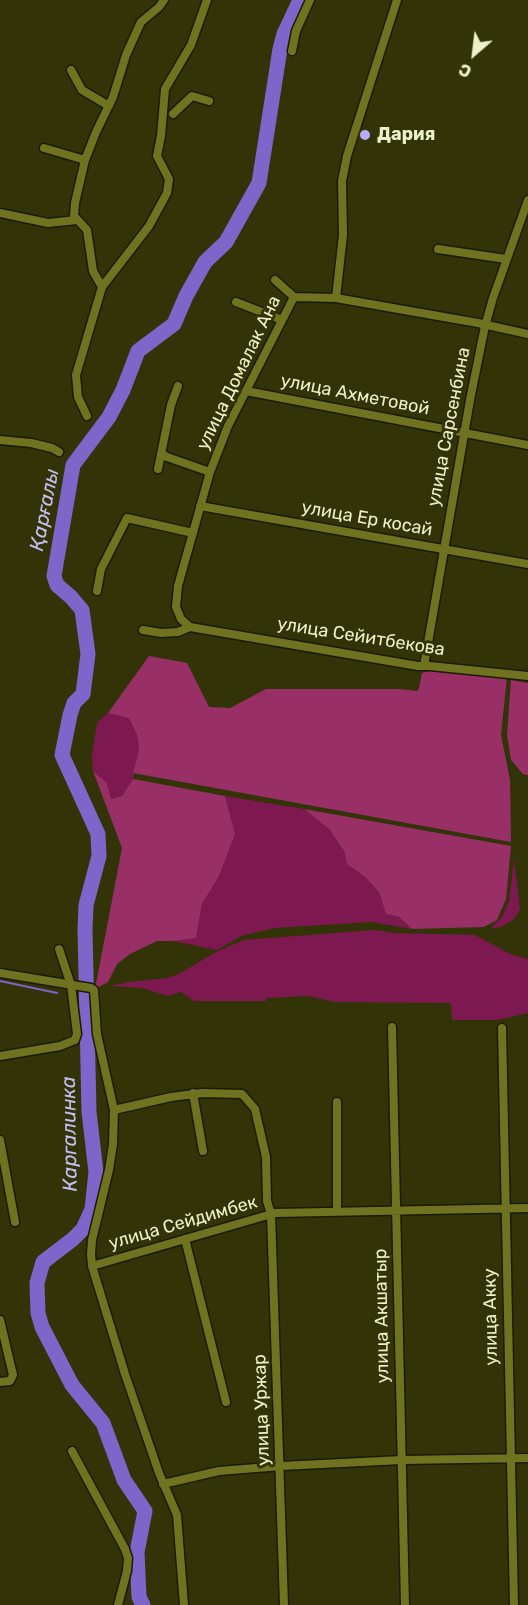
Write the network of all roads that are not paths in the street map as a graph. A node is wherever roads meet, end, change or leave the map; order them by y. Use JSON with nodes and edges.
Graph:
{"nodes":[{"id":1,"x":164,"y":0,"type":"edge"},
{"id":2,"x":207,"y":0,"type":"edge"},
{"id":3,"x":310,"y":0,"type":"edge"},
{"id":4,"x":397,"y":0,"type":"edge"},
{"id":5,"x":292,"y":51,"type":"dead end"},
{"id":6,"x":71,"y":70,"type":"dead end"},
{"id":7,"x":209,"y":100,"type":"dead end"},
{"id":8,"x":109,"y":106,"type":"junction"},
{"id":9,"x":163,"y":110,"type":"junction"},
{"id":10,"x":44,"y":148,"type":"dead end"},
{"id":11,"x":85,"y":160,"type":"junction"},
{"id":12,"x":528,"y":200,"type":"edge"},
{"id":13,"x":0,"y":213,"type":"edge"},
{"id":14,"x":77,"y":220,"type":"junction"},
{"id":15,"x":438,"y":249,"type":"dead end"},
{"id":16,"x":506,"y":259,"type":"junction"},
{"id":17,"x":274,"y":280,"type":"dead end"},
{"id":18,"x":102,"y":287,"type":"junction"},
{"id":19,"x":294,"y":297,"type":"junction"},
{"id":20,"x":336,"y":298,"type":"junction"},
{"id":21,"x":236,"y":302,"type":"dead end"},
{"id":22,"x":282,"y":320,"type":"junction"},
{"id":23,"x":485,"y":326,"type":"junction"},
{"id":24,"x":528,"y":334,"type":"edge"},
{"id":25,"x":178,"y":386,"type":"dead end"},
{"id":26,"x":246,"y":391,"type":"junction"},
{"id":27,"x":87,"y":416,"type":"dead end"},
{"id":28,"x":464,"y":433,"type":"junction"},
{"id":29,"x":0,"y":441,"type":"edge"},
{"id":30,"x":528,"y":445,"type":"edge"},
{"id":31,"x":59,"y":452,"type":"dead end"},
{"id":32,"x":162,"y":454,"type":"junction"},
{"id":33,"x":158,"y":469,"type":"dead end"},
{"id":34,"x":210,"y":472,"type":"junction"},
{"id":35,"x":200,"y":506,"type":"junction"},
{"id":36,"x":193,"y":532,"type":"junction"},
{"id":37,"x":443,"y":550,"type":"junction"},
{"id":38,"x":528,"y":564,"type":"edge"},
{"id":39,"x":97,"y":591,"type":"dead end"},
{"id":40,"x":190,"y":627,"type":"junction"},
{"id":41,"x":143,"y":630,"type":"dead end"},
{"id":42,"x":424,"y":666,"type":"junction"},
{"id":43,"x":528,"y":676,"type":"edge"},
{"id":44,"x":59,"y":950,"type":"dead end"},
{"id":45,"x":0,"y":973,"type":"edge"},
{"id":46,"x":71,"y":985,"type":"junction"},
{"id":47,"x":392,"y":1027,"type":"dead end"},
{"id":48,"x":502,"y":1028,"type":"dead end"},
{"id":49,"x":0,"y":1056,"type":"edge"},
{"id":50,"x":193,"y":1093,"type":"junction"},
{"id":51,"x":337,"y":1102,"type":"dead end"},
{"id":52,"x":114,"y":1110,"type":"junction"},
{"id":53,"x":0,"y":1140,"type":"edge"},
{"id":54,"x":203,"y":1151,"type":"dead end"},
{"id":55,"x":505,"y":1208,"type":"junction"},
{"id":56,"x":528,"y":1208,"type":"edge"},
{"id":57,"x":396,"y":1210,"type":"junction"},
{"id":58,"x":337,"y":1211,"type":"junction"},
{"id":59,"x":271,"y":1214,"type":"junction"},
{"id":60,"x":15,"y":1222,"type":"dead end"},
{"id":61,"x":185,"y":1239,"type":"junction"},
{"id":62,"x":92,"y":1266,"type":"junction"},
{"id":63,"x":0,"y":1320,"type":"edge"},
{"id":64,"x":0,"y":1382,"type":"edge"},
{"id":65,"x":226,"y":1402,"type":"dead end"},
{"id":66,"x":72,"y":1450,"type":"dead end"},
{"id":67,"x":511,"y":1458,"type":"junction"},
{"id":68,"x":528,"y":1458,"type":"edge"},
{"id":69,"x":402,"y":1460,"type":"junction"},
{"id":70,"x":281,"y":1466,"type":"junction"},
{"id":71,"x":164,"y":1484,"type":"junction"},
{"id":72,"x":118,"y":1605,"type":"edge"},
{"id":73,"x":184,"y":1605,"type":"edge"},
{"id":74,"x":284,"y":1605,"type":"edge"},
{"id":75,"x":405,"y":1605,"type":"edge"},
{"id":76,"x":514,"y":1605,"type":"edge"}],
"edges":[{"from":1,"to":8,"type":"street"},
{"from":2,"to":9,"type":"street"},
{"from":3,"to":5,"type":"street"},
{"from":4,"to":20,"type":"street"},
{"from":6,"to":8,"type":"street"},
{"from":7,"to":9,"type":"street"},
{"from":8,"to":11,"type":"street"},
{"from":9,"to":18,"type":"street"},
{"from":10,"to":11,"type":"street"},
{"from":11,"to":14,"type":"street"},
{"from":12,"to":16,"type":"street","name":"улица Сарсенбина"},
{"from":13,"to":14,"type":"street"},
{"from":14,"to":18,"type":"street"},
{"from":15,"to":16,"type":"street"},
{"from":16,"to":23,"type":"street","name":"улица Сарсенбина"},
{"from":17,"to":19,"type":"street"},
{"from":18,"to":27,"type":"street"},
{"from":19,"to":20,"type":"street","name":"улица Домалак Ана"},
{"from":19,"to":22,"type":"street","name":"улица Домалак Ана"},
{"from":20,"to":23,"type":"street","name":"улица Домалак Ана"},
{"from":21,"to":22,"type":"street"},
{"from":22,"to":26,"type":"street","name":"улица Домалак Ана"},
{"from":23,"to":24,"type":"street","name":"улица Домалак Ана"},
{"from":23,"to":28,"type":"street","name":"улица Сарсенбина"},
{"from":25,"to":32,"type":"street"},
{"from":26,"to":28,"type":"street","name":"улица Ахметовой"},
{"from":26,"to":34,"type":"street","name":"улица Домалак Ана"},
{"from":28,"to":30,"type":"street","name":"улица Ахметовой"},
{"from":28,"to":37,"type":"street","name":"улица Сарсенбина"},
{"from":29,"to":31,"type":"street"},
{"from":32,"to":33,"type":"street"},
{"from":32,"to":34,"type":"street"},
{"from":34,"to":35,"type":"street","name":"улица Домалак Ана"},
{"from":35,"to":36,"type":"street","name":"улица Домалак Ана"},
{"from":35,"to":37,"type":"street","name":"улица Ер косай"},
{"from":36,"to":39,"type":"street"},
{"from":36,"to":40,"type":"street","name":"улица Домалак Ана"},
{"from":37,"to":38,"type":"street","name":"улица Ер косай"},
{"from":37,"to":42,"type":"street","name":"улица Сарсенбина"},
{"from":40,"to":41,"type":"street"},
{"from":40,"to":42,"type":"street","name":"улица Сейитбекова"},
{"from":42,"to":43,"type":"street","name":"улица Сейитбекова"},
{"from":44,"to":46,"type":"street"},
{"from":45,"to":46,"type":"street"},
{"from":46,"to":49,"type":"street"},
{"from":46,"to":52,"type":"street"},
{"from":47,"to":57,"type":"street","name":"улица Акшатыр"},
{"from":48,"to":55,"type":"street","name":"улица Акку"},
{"from":50,"to":52,"type":"street","name":"улица Уржар"},
{"from":50,"to":54,"type":"street"},
{"from":50,"to":59,"type":"street","name":"улица Уржар"},
{"from":51,"to":58,"type":"street"},
{"from":52,"to":62,"type":"street"},
{"from":53,"to":60,"type":"street"},
{"from":55,"to":56,"type":"street","name":"улица Сейдимбек"},
{"from":55,"to":57,"type":"street","name":"улица Сейдимбек"},
{"from":55,"to":67,"type":"street","name":"улица Акку"},
{"from":57,"to":58,"type":"street","name":"улица Сейдимбек"},
{"from":57,"to":69,"type":"street","name":"улица Акшатыр"},
{"from":58,"to":59,"type":"street","name":"улица Сейдимбек"},
{"from":59,"to":61,"type":"street","name":"улица Сейдимбек"},
{"from":59,"to":70,"type":"street","name":"улица Уржар"},
{"from":61,"to":62,"type":"street","name":"улица Сейдимбек"},
{"from":61,"to":65,"type":"street"},
{"from":62,"to":71,"type":"street","name":"улица Сейдимбек"},
{"from":63,"to":64,"type":"street"},
{"from":66,"to":72,"type":"street"},
{"from":67,"to":68,"type":"street"},
{"from":67,"to":69,"type":"street"},
{"from":67,"to":76,"type":"street","name":"улица Акку"},
{"from":69,"to":70,"type":"street"},
{"from":69,"to":75,"type":"street","name":"улица Акшатыр"},
{"from":70,"to":71,"type":"street"},
{"from":70,"to":74,"type":"street","name":"улица Уржар"},
{"from":71,"to":73,"type":"street","name":"улица Сейдимбек"}]}
